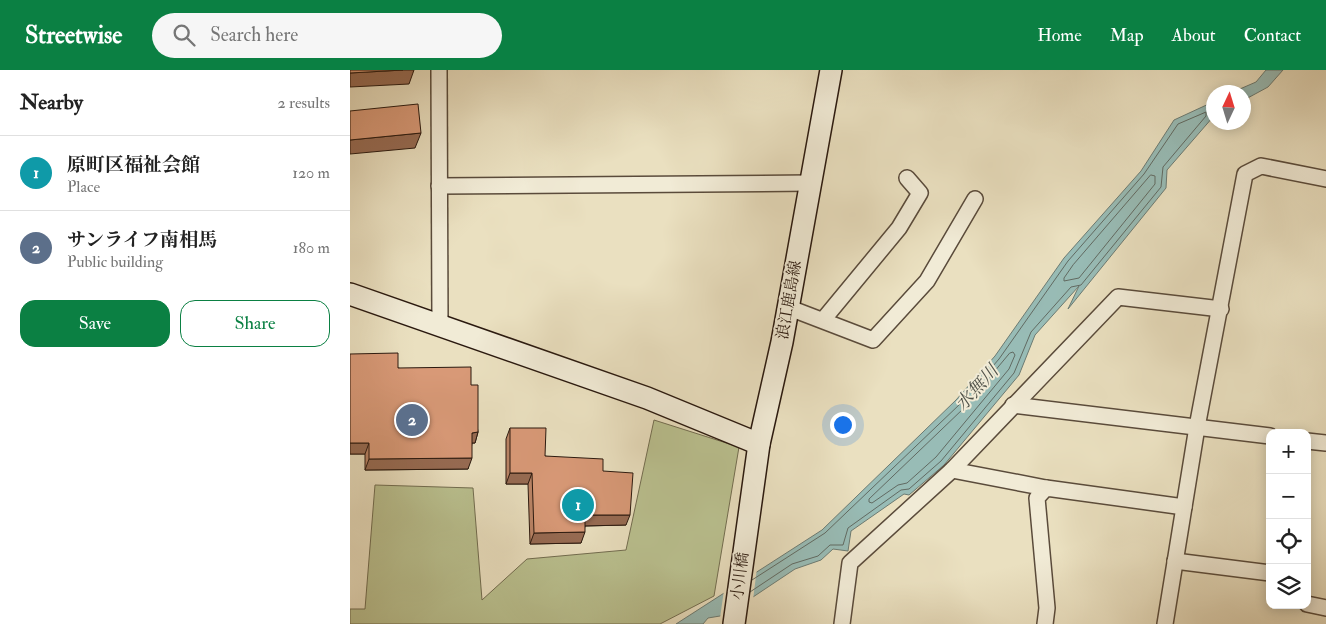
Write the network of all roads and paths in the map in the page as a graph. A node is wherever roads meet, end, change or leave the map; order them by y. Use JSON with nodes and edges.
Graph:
{"nodes":[{"id":1,"x":438,"y":70,"type":"edge"},
{"id":2,"x":831,"y":70,"type":"edge"},
{"id":3,"x":906,"y":178,"type":"dead end"},
{"id":4,"x":1326,"y":179,"type":"edge"},
{"id":5,"x":811,"y":183,"type":"junction"},
{"id":6,"x":439,"y":186,"type":"junction"},
{"id":7,"x":975,"y":199,"type":"dead end"},
{"id":8,"x":350,"y":294,"type":"edge"},
{"id":9,"x":787,"y":307,"type":"junction"},
{"id":10,"x":1221,"y":309,"type":"junction"},
{"id":11,"x":823,"y":320,"type":"junction"},
{"id":12,"x":440,"y":325,"type":"junction"},
{"id":13,"x":1014,"y":405,"type":"junction"},
{"id":14,"x":1197,"y":427,"type":"junction"},
{"id":15,"x":1266,"y":436,"type":"edge"},
{"id":16,"x":1311,"y":441,"type":"edge"},
{"id":17,"x":1326,"y":443,"type":"edge"},
{"id":18,"x":759,"y":444,"type":"junction"},
{"id":19,"x":952,"y":470,"type":"junction"},
{"id":20,"x":1046,"y":488,"type":"junction"},
{"id":21,"x":1184,"y":507,"type":"junction"},
{"id":22,"x":746,"y":529,"type":"joint"},
{"id":23,"x":1174,"y":561,"type":"junction"},
{"id":24,"x":1266,"y":572,"type":"edge"},
{"id":25,"x":1311,"y":605,"type":"edge"},
{"id":26,"x":1326,"y":608,"type":"edge"},
{"id":27,"x":734,"y":624,"type":"edge"},
{"id":28,"x":842,"y":624,"type":"edge"},
{"id":29,"x":1045,"y":624,"type":"edge"},
{"id":30,"x":1165,"y":624,"type":"edge"}],
"edges":[{"from":1,"to":6,"type":"street"},
{"from":2,"to":5,"type":"main road","name":"浪江鹿島線"},
{"from":3,"to":11,"type":"street"},
{"from":4,"to":10,"type":"street"},
{"from":5,"to":6,"type":"street"},
{"from":5,"to":9,"type":"main road","name":"浪江鹿島線"},
{"from":6,"to":12,"type":"street"},
{"from":7,"to":11,"type":"street"},
{"from":8,"to":12,"type":"main road"},
{"from":9,"to":11,"type":"street"},
{"from":9,"to":18,"type":"main road","name":"浪江鹿島線"},
{"from":10,"to":13,"type":"street"},
{"from":10,"to":14,"type":"street"},
{"from":12,"to":18,"type":"main road"},
{"from":13,"to":14,"type":"street"},
{"from":13,"to":19,"type":"street"},
{"from":14,"to":15,"type":"street"},
{"from":14,"to":21,"type":"street"},
{"from":16,"to":17,"type":"street"},
{"from":18,"to":22,"type":"main road","name":"浪江鹿島線"},
{"from":19,"to":20,"type":"street"},
{"from":19,"to":28,"type":"street"},
{"from":20,"to":21,"type":"street"},
{"from":20,"to":29,"type":"street"},
{"from":21,"to":23,"type":"street"},
{"from":22,"to":27,"type":"main road","name":"小川橋"},
{"from":23,"to":24,"type":"street"},
{"from":23,"to":30,"type":"street"},
{"from":25,"to":26,"type":"street"}]}
